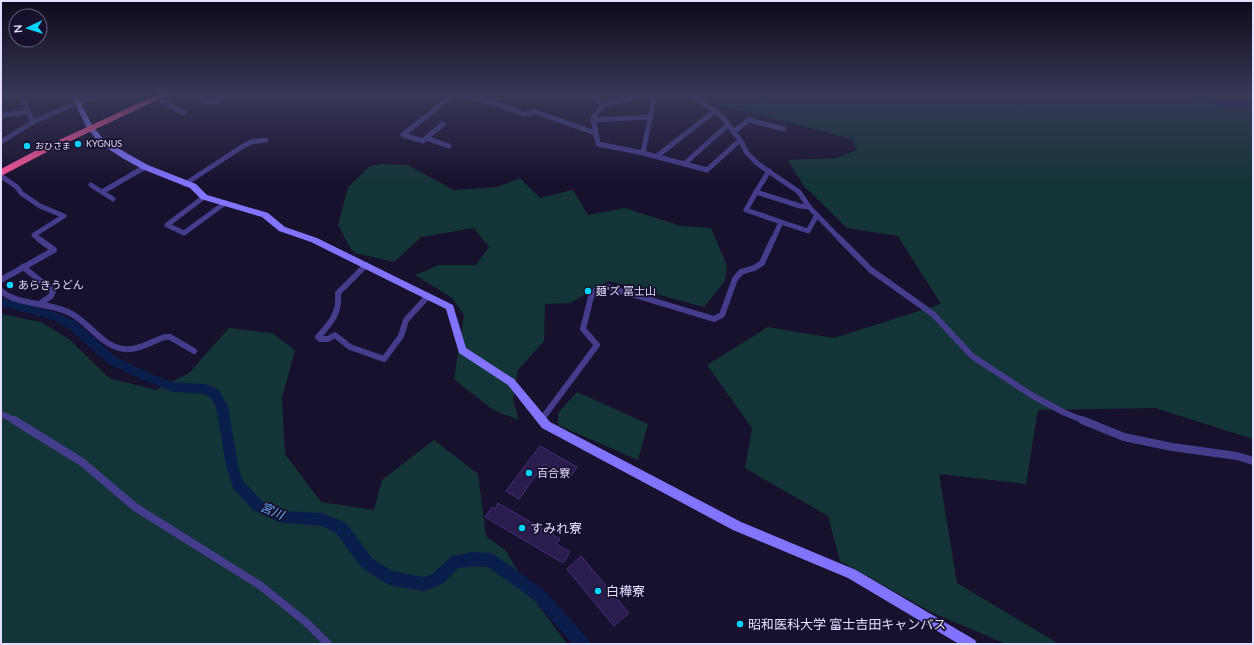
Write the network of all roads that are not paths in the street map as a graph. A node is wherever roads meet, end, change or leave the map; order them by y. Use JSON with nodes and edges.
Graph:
{"nodes":[{"id":1,"x":32,"y":123,"type":"edge"},
{"id":2,"x":88,"y":123,"type":"edge"},
{"id":3,"x":99,"y":123,"type":"edge"},
{"id":4,"x":418,"y":123,"type":"edge"},
{"id":5,"x":569,"y":123,"type":"edge"},
{"id":6,"x":594,"y":123,"type":"edge"},
{"id":7,"x":649,"y":123,"type":"edge"},
{"id":8,"x":700,"y":123,"type":"edge"},
{"id":9,"x":746,"y":123,"type":"edge"},
{"id":10,"x":762,"y":123,"type":"edge"},
{"id":11,"x":443,"y":124,"type":"dead end"},
{"id":12,"x":728,"y":125,"type":"joint"},
{"id":13,"x":90,"y":127,"type":"junction"},
{"id":14,"x":784,"y":129,"type":"dead end"},
{"id":15,"x":595,"y":132,"type":"junction"},
{"id":16,"x":734,"y":132,"type":"junction"},
{"id":17,"x":12,"y":135,"type":"junction"},
{"id":18,"x":1,"y":136,"type":"edge"},
{"id":19,"x":426,"y":138,"type":"junction"},
{"id":20,"x":266,"y":140,"type":"dead end"},
{"id":21,"x":740,"y":140,"type":"junction"},
{"id":22,"x":1,"y":142,"type":"edge"},
{"id":23,"x":449,"y":146,"type":"dead end"},
{"id":24,"x":643,"y":153,"type":"junction"},
{"id":25,"x":657,"y":156,"type":"junction"},
{"id":26,"x":684,"y":164,"type":"junction"},
{"id":27,"x":145,"y":168,"type":"junction"},
{"id":28,"x":1,"y":170,"type":"edge"},
{"id":29,"x":769,"y":171,"type":"junction"},
{"id":30,"x":1,"y":173,"type":"edge"},
{"id":31,"x":1,"y":176,"type":"edge"},
{"id":32,"x":186,"y":184,"type":"junction"},
{"id":33,"x":91,"y":185,"type":"dead end"},
{"id":34,"x":102,"y":192,"type":"junction"},
{"id":35,"x":756,"y":192,"type":"junction"},
{"id":36,"x":204,"y":197,"type":"junction"},
{"id":37,"x":113,"y":199,"type":"dead end"},
{"id":38,"x":225,"y":203,"type":"junction"},
{"id":39,"x":809,"y":207,"type":"junction"},
{"id":40,"x":817,"y":215,"type":"junction"},
{"id":41,"x":781,"y":222,"type":"junction"},
{"id":42,"x":366,"y":265,"type":"junction"},
{"id":43,"x":23,"y":268,"type":"junction"},
{"id":44,"x":1,"y":280,"type":"edge"},
{"id":45,"x":1,"y":291,"type":"edge"},
{"id":46,"x":428,"y":296,"type":"junction"},
{"id":47,"x":41,"y":303,"type":"junction"},
{"id":48,"x":194,"y":351,"type":"dead end"},
{"id":49,"x":1,"y":414,"type":"edge"},
{"id":50,"x":542,"y":419,"type":"junction"},
{"id":51,"x":1253,"y":461,"type":"edge"},
{"id":52,"x":328,"y":644,"type":"edge"},
{"id":53,"x":971,"y":644,"type":"edge"}],
"edges":[{"from":1,"to":17,"type":"street"},
{"from":2,"to":13,"type":"street"},
{"from":3,"to":13,"type":"highway"},
{"from":4,"to":19,"type":"street"},
{"from":5,"to":15,"type":"street"},
{"from":6,"to":15,"type":"street"},
{"from":7,"to":24,"type":"street"},
{"from":8,"to":25,"type":"street"},
{"from":9,"to":16,"type":"street"},
{"from":10,"to":14,"type":"street"},
{"from":11,"to":19,"type":"street"},
{"from":12,"to":16,"type":"street"},
{"from":12,"to":26,"type":"street"},
{"from":13,"to":27,"type":"street"},
{"from":13,"to":28,"type":"highway"},
{"from":13,"to":30,"type":"highway"},
{"from":15,"to":24,"type":"street"},
{"from":16,"to":21,"type":"street"},
{"from":17,"to":18,"type":"street"},
{"from":17,"to":22,"type":"street"},
{"from":19,"to":23,"type":"street"},
{"from":20,"to":32,"type":"street"},
{"from":21,"to":26,"type":"street"},
{"from":21,"to":29,"type":"street"},
{"from":24,"to":25,"type":"street"},
{"from":25,"to":26,"type":"street"},
{"from":27,"to":32,"type":"street"},
{"from":27,"to":34,"type":"street"},
{"from":29,"to":35,"type":"street"},
{"from":29,"to":39,"type":"street"},
{"from":31,"to":43,"type":"street"},
{"from":32,"to":36,"type":"street"},
{"from":33,"to":34,"type":"street"},
{"from":34,"to":37,"type":"street"},
{"from":35,"to":39,"type":"street"},
{"from":35,"to":41,"type":"street"},
{"from":36,"to":38,"type":"street"},
{"from":36,"to":38,"type":"street"},
{"from":38,"to":42,"type":"street"},
{"from":39,"to":40,"type":"street"},
{"from":40,"to":41,"type":"street"},
{"from":40,"to":51,"type":"street"},
{"from":41,"to":50,"type":"street"},
{"from":42,"to":46,"type":"street"},
{"from":42,"to":46,"type":"street"},
{"from":43,"to":44,"type":"street"},
{"from":43,"to":47,"type":"street"},
{"from":45,"to":47,"type":"street"},
{"from":46,"to":50,"type":"street"},
{"from":47,"to":48,"type":"street"},
{"from":49,"to":52,"type":"street"},
{"from":50,"to":53,"type":"street"}]}
